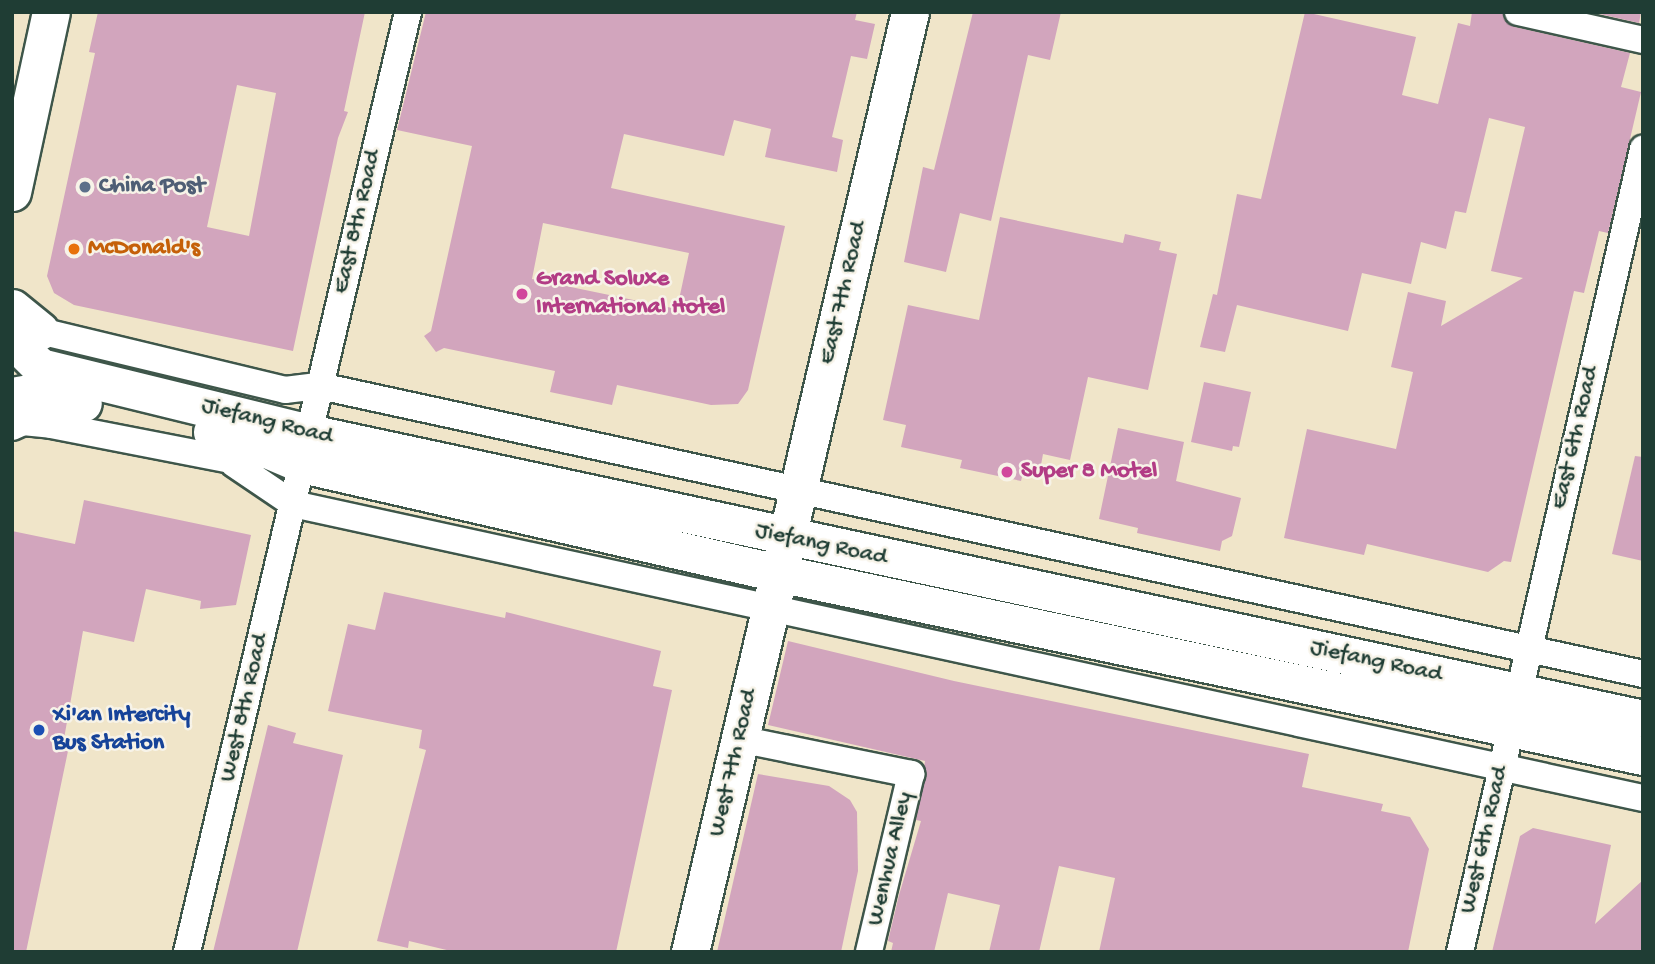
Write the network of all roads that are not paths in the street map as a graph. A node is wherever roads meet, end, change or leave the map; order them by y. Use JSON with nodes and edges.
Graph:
{"nodes":[{"id":1,"x":51,"y":12,"type":"edge"},
{"id":2,"x":408,"y":12,"type":"edge"},
{"id":3,"x":910,"y":12,"type":"edge"},
{"id":4,"x":1518,"y":12,"type":"edge"},
{"id":5,"x":1643,"y":40,"type":"edge"},
{"id":6,"x":1643,"y":149,"type":"edge"},
{"id":7,"x":12,"y":192,"type":"edge"},
{"id":8,"x":12,"y":308,"type":"edge"},
{"id":9,"x":26,"y":335,"type":"edge"},
{"id":10,"x":320,"y":386,"type":"junction"},
{"id":11,"x":285,"y":390,"type":"junction"},
{"id":12,"x":18,"y":410,"type":"edge"},
{"id":13,"x":306,"y":449,"type":"junction"},
{"id":14,"x":234,"y":464,"type":"junction"},
{"id":15,"x":796,"y":493,"type":"junction"},
{"id":16,"x":293,"y":504,"type":"junction"},
{"id":17,"x":786,"y":538,"type":"junction"},
{"id":18,"x":778,"y":573,"type":"junction"},
{"id":19,"x":771,"y":609,"type":"junction"},
{"id":20,"x":1528,"y":650,"type":"junction"},
{"id":21,"x":1643,"y":674,"type":"edge"},
{"id":22,"x":1518,"y":692,"type":"junction"},
{"id":23,"x":1643,"y":719,"type":"edge"},
{"id":24,"x":1510,"y":728,"type":"junction"},
{"id":25,"x":739,"y":738,"type":"junction"},
{"id":26,"x":1643,"y":756,"type":"edge"},
{"id":27,"x":1501,"y":767,"type":"junction"},
{"id":28,"x":1643,"y":798,"type":"edge"},
{"id":29,"x":187,"y":952,"type":"edge"},
{"id":30,"x":690,"y":952,"type":"edge"},
{"id":31,"x":869,"y":952,"type":"edge"},
{"id":32,"x":1460,"y":952,"type":"edge"}],
"edges":[{"from":1,"to":7,"type":"main road"},
{"from":2,"to":10,"type":"street","name":"East 8th Road"},
{"from":3,"to":15,"type":"main road","name":"East 7th Road"},
{"from":4,"to":5,"type":"street"},
{"from":6,"to":20,"type":"street","name":"East 6th Road"},
{"from":8,"to":9,"type":"main road","name":"Jiefang Road"},
{"from":9,"to":11,"type":"street"},
{"from":9,"to":13,"type":"main road","name":"Jiefang Road"},
{"from":10,"to":11,"type":"street"},
{"from":10,"to":13,"type":"street","name":"East 8th Road"},
{"from":10,"to":15,"type":"street"},
{"from":11,"to":13,"type":"street"},
{"from":12,"to":13,"type":"main road","name":"Jiefang Road"},
{"from":12,"to":14,"type":"street"},
{"from":13,"to":14,"type":"street"},
{"from":13,"to":16,"type":"street","name":"West 8th Road"},
{"from":13,"to":17,"type":"main road","name":"Jiefang Road"},
{"from":13,"to":18,"type":"main road","name":"Jiefang Road"},
{"from":14,"to":16,"type":"street"},
{"from":15,"to":17,"type":"main road","name":"East 7th Road"},
{"from":15,"to":20,"type":"street"},
{"from":16,"to":19,"type":"street"},
{"from":16,"to":29,"type":"street","name":"West 8th Road"},
{"from":17,"to":18,"type":"main road","name":"East 7th Road"},
{"from":17,"to":22,"type":"main road","name":"Jiefang Road"},
{"from":18,"to":19,"type":"main road","name":"West 7th Road"},
{"from":18,"to":24,"type":"main road","name":"Jiefang Road"},
{"from":19,"to":25,"type":"main road","name":"West 7th Road"},
{"from":19,"to":27,"type":"street"},
{"from":20,"to":21,"type":"street"},
{"from":20,"to":22,"type":"street","name":"East 6th Road"},
{"from":22,"to":23,"type":"main road","name":"Jiefang Road"},
{"from":22,"to":24,"type":"street","name":"East 6th Road"},
{"from":24,"to":26,"type":"main road","name":"Jiefang Road"},
{"from":24,"to":27,"type":"street","name":"West 6th Road"},
{"from":25,"to":30,"type":"main road","name":"West 7th Road"},
{"from":25,"to":31,"type":"street","name":"Wenhua Alley"},
{"from":27,"to":28,"type":"street"},
{"from":27,"to":32,"type":"street","name":"West 6th Road"}]}
